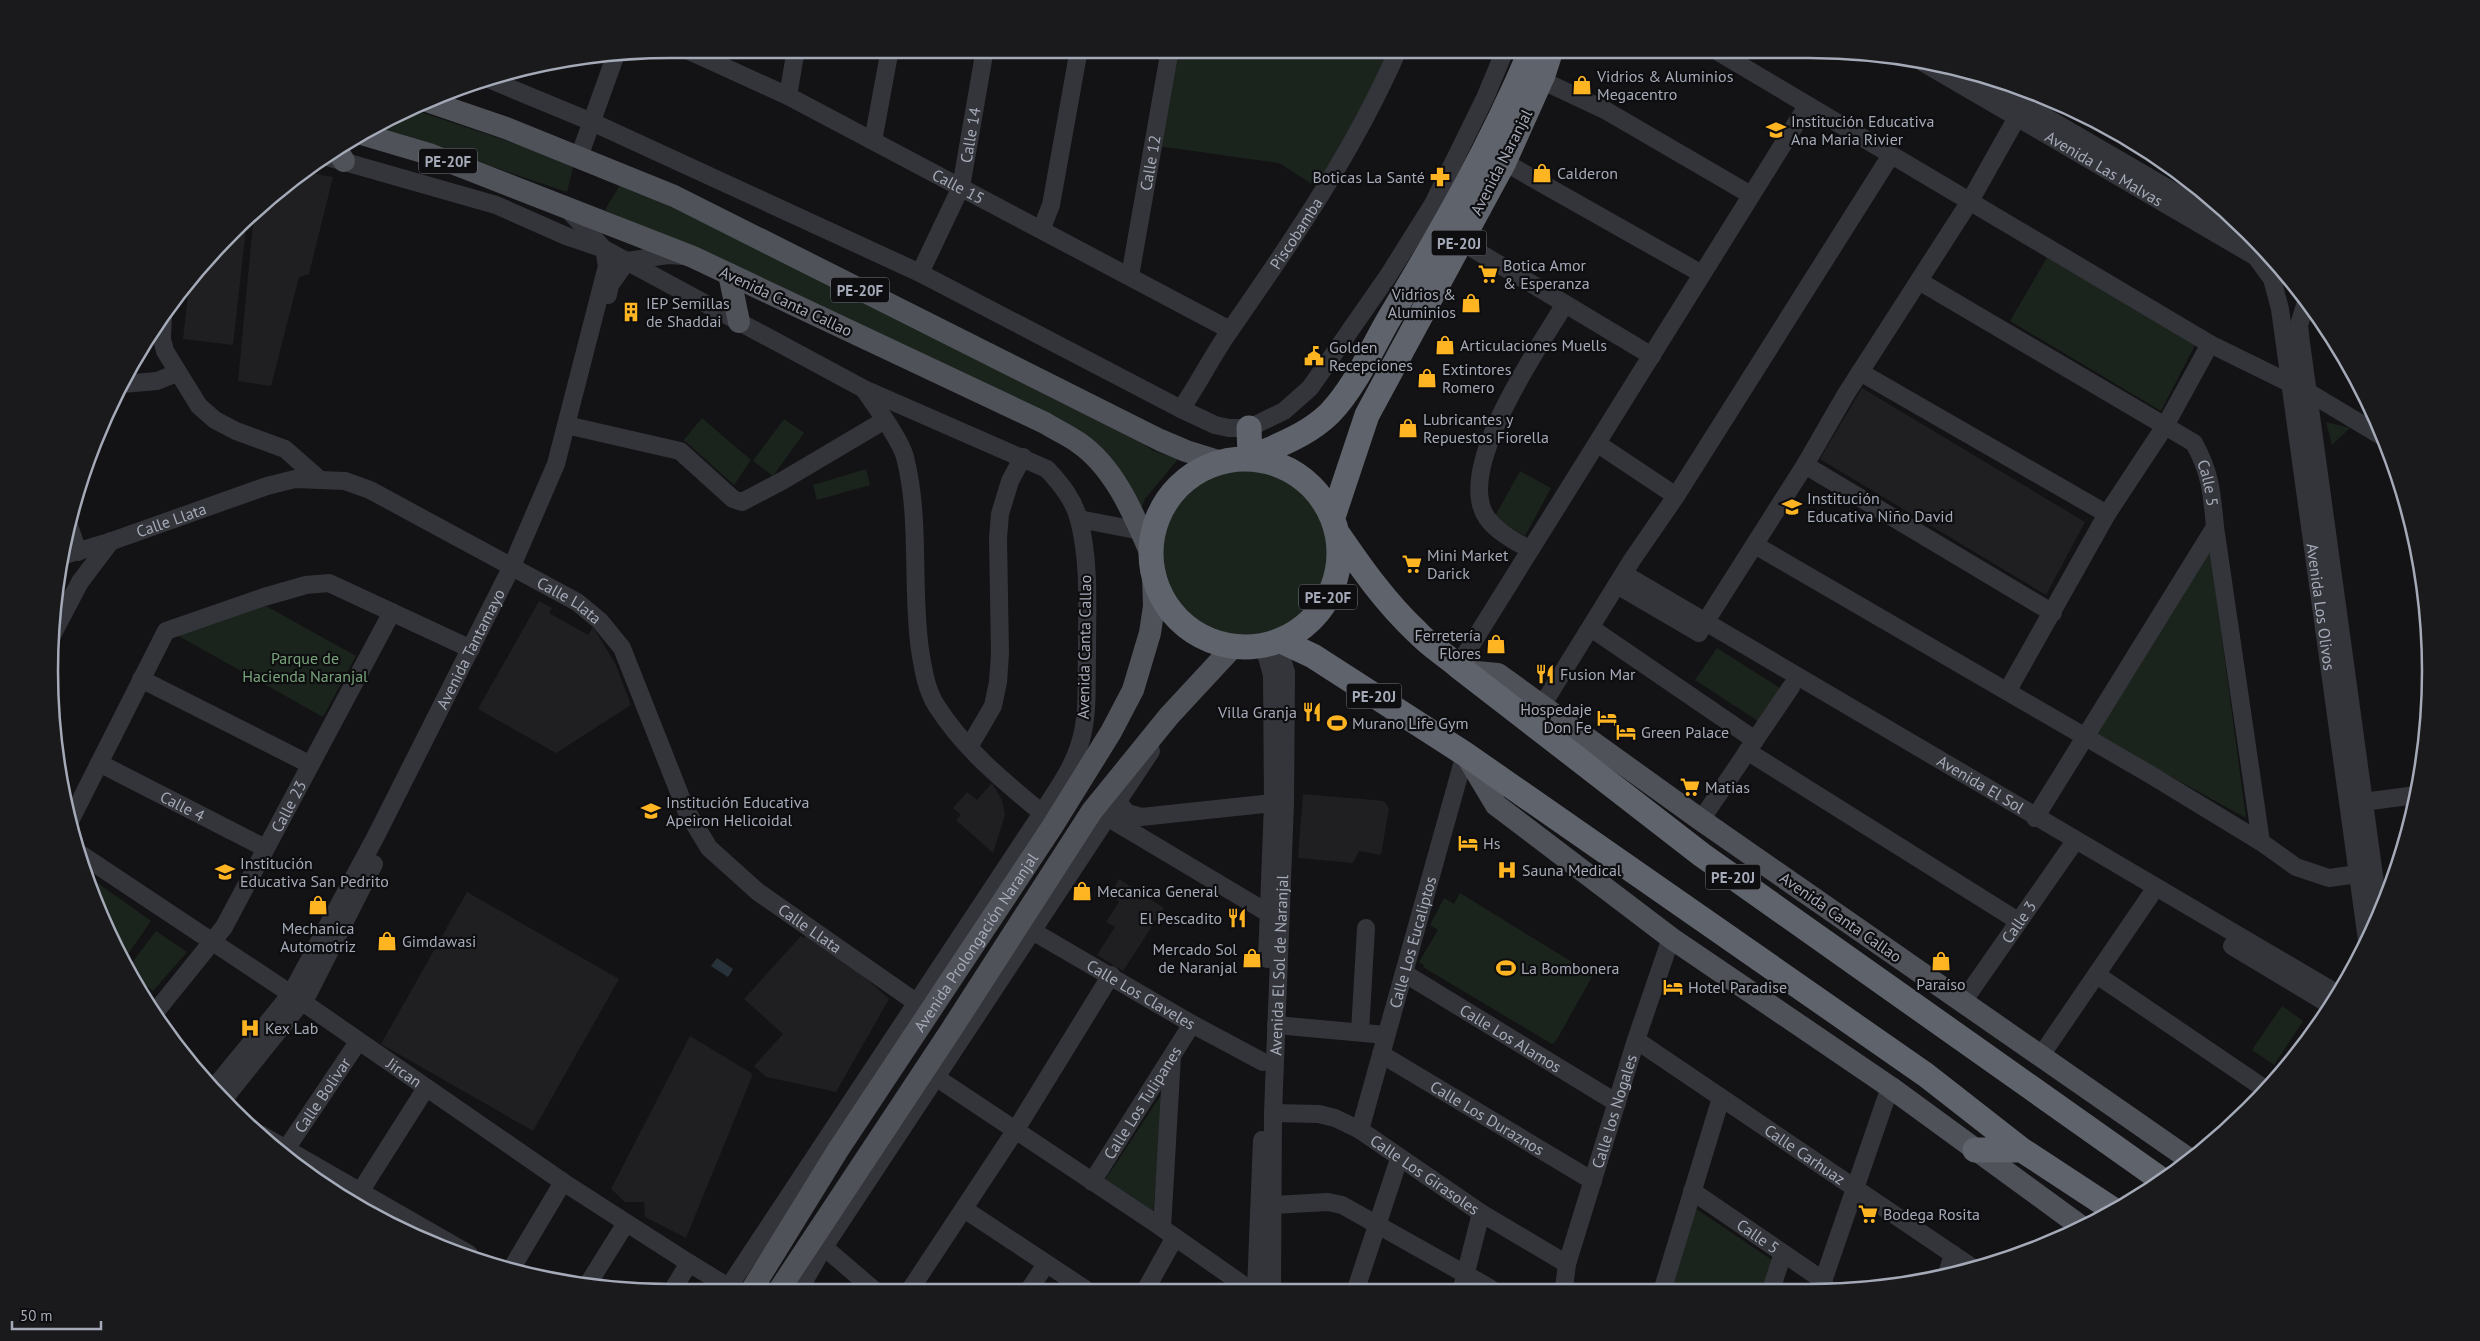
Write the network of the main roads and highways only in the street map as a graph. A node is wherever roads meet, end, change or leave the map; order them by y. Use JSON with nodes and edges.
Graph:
{"nodes":[{"id":1,"x":1528,"y":58,"type":"edge"},
{"id":2,"x":1548,"y":58,"type":"edge"},
{"id":3,"x":436,"y":104,"type":"edge"},
{"id":4,"x":370,"y":137,"type":"edge"},
{"id":5,"x":729,"y":274,"type":"junction"},
{"id":6,"x":739,"y":322,"type":"road end"},
{"id":7,"x":1249,"y":428,"type":"road end"},
{"id":8,"x":1252,"y":456,"type":"junction"},
{"id":9,"x":1218,"y":461,"type":"junction"},
{"id":10,"x":1335,"y":526,"type":"junction"},
{"id":11,"x":1152,"y":565,"type":"junction"},
{"id":12,"x":1274,"y":643,"type":"junction"},
{"id":13,"x":1233,"y":647,"type":"junction"},
{"id":14,"x":1462,"y":668,"type":"junction"},
{"id":15,"x":1465,"y":754,"type":"junction"},
{"id":16,"x":838,"y":1150,"type":"junction"},
{"id":17,"x":1975,"y":1150,"type":"junction"},
{"id":18,"x":2022,"y":1150,"type":"junction"},
{"id":19,"x":2184,"y":1156,"type":"edge"},
{"id":20,"x":814,"y":1158,"type":"road end"},
{"id":21,"x":856,"y":1174,"type":"junction"},
{"id":22,"x":2156,"y":1176,"type":"edge"},
{"id":23,"x":856,"y":1202,"type":"road end"},
{"id":24,"x":2107,"y":1206,"type":"edge"},
{"id":25,"x":2072,"y":1225,"type":"edge"},
{"id":26,"x":755,"y":1284,"type":"edge"},
{"id":27,"x":783,"y":1284,"type":"edge"}],
"edges":[{"from":1,"to":8,"type":"highway","name":"Avenida Naranjal","number":"PE-20J"},
{"from":2,"to":10,"type":"highway","name":"Avenida Naranjal","number":"PE-20J"},
{"from":3,"to":9,"type":"main road","number":"PE-20F"},
{"from":4,"to":5,"type":"main road","name":"Avenida Canta Callao","number":"PE-20F"},
{"from":5,"to":6,"type":"main road"},
{"from":5,"to":11,"type":"main road","name":"Avenida Canta Callao","number":"PE-20F"},
{"from":7,"to":8,"type":"highway"},
{"from":8,"to":9,"type":"highway","number":"PE-20F"},
{"from":8,"to":10,"type":"highway","number":"PE-20F"},
{"from":9,"to":11,"type":"highway","number":"PE-20F"},
{"from":10,"to":12,"type":"highway","number":"PE-20F"},
{"from":10,"to":14,"type":"highway","name":"Avenida Canta Callao","number":"PE-20J"},
{"from":11,"to":13,"type":"highway","number":"PE-20F"},
{"from":11,"to":16,"type":"main road","name":"Avenida Prolongación Naranjal"},
{"from":12,"to":13,"type":"highway","number":"PE-20F"},
{"from":12,"to":15,"type":"highway","number":"PE-20J"},
{"from":13,"to":21,"type":"main road","name":"Avenida Prolongación Naranjal"},
{"from":14,"to":19,"type":"main road","name":"Avenida Canta Callao"},
{"from":14,"to":22,"type":"highway","name":"Avenida Canta Callao","number":"PE-20J"},
{"from":15,"to":17,"type":"main road"},
{"from":15,"to":18,"type":"highway","number":"PE-20J"},
{"from":16,"to":20,"type":"main road"},
{"from":16,"to":26,"type":"main road","name":"Avenida Prolongación Naranjal"},
{"from":17,"to":18,"type":"highway"},
{"from":17,"to":25,"type":"main road"},
{"from":18,"to":24,"type":"highway","number":"PE-20J"},
{"from":21,"to":23,"type":"main road"},
{"from":21,"to":27,"type":"main road","name":"Avenida Prolongación Naranjal"}]}
